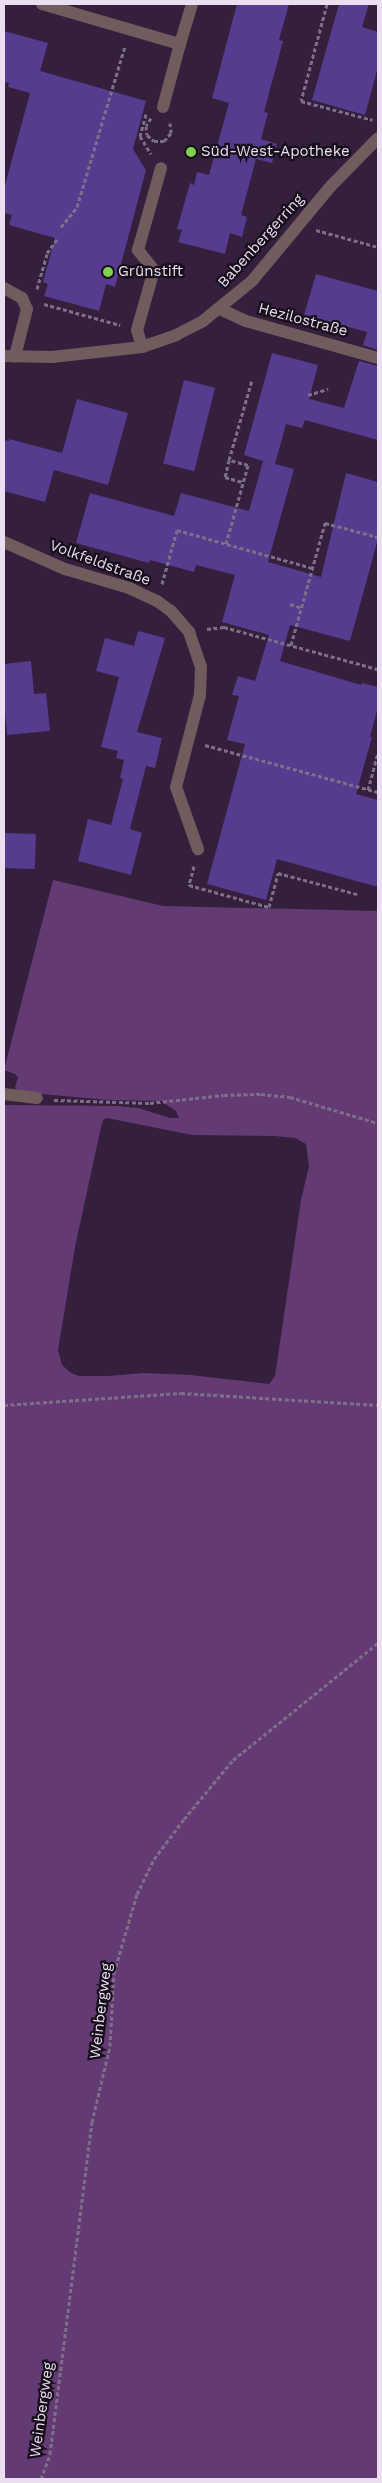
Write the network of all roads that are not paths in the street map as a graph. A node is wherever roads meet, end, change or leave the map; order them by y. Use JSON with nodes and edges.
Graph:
{"nodes":[{"id":1,"x":42,"y":4,"type":"edge"},
{"id":2,"x":192,"y":4,"type":"edge"},
{"id":3,"x":180,"y":44,"type":"junction"},
{"id":4,"x":161,"y":113,"type":"road end"},
{"id":5,"x":378,"y":138,"type":"edge"},
{"id":6,"x":160,"y":168,"type":"road end"},
{"id":7,"x":4,"y":288,"type":"edge"},
{"id":8,"x":220,"y":309,"type":"junction"},
{"id":9,"x":142,"y":347,"type":"junction"},
{"id":10,"x":10,"y":356,"type":"edge"},
{"id":11,"x":378,"y":358,"type":"edge"},
{"id":12,"x":4,"y":542,"type":"edge"},
{"id":13,"x":198,"y":849,"type":"dead end"},
{"id":14,"x":4,"y":1094,"type":"edge"},
{"id":15,"x":37,"y":1098,"type":"road end"}],
"edges":[{"from":1,"to":3,"type":"street"},
{"from":2,"to":3,"type":"street"},
{"from":3,"to":4,"type":"street"},
{"from":5,"to":8,"type":"street","name":"Babenbergerring"},
{"from":6,"to":9,"type":"street"},
{"from":7,"to":10,"type":"street"},
{"from":8,"to":9,"type":"street","name":"Babenbergerring"},
{"from":8,"to":11,"type":"street","name":"Hezilostraße"},
{"from":9,"to":10,"type":"street","name":"Babenbergerring"},
{"from":12,"to":13,"type":"street","name":"Volkfeldstraße"},
{"from":14,"to":15,"type":"street"}]}
